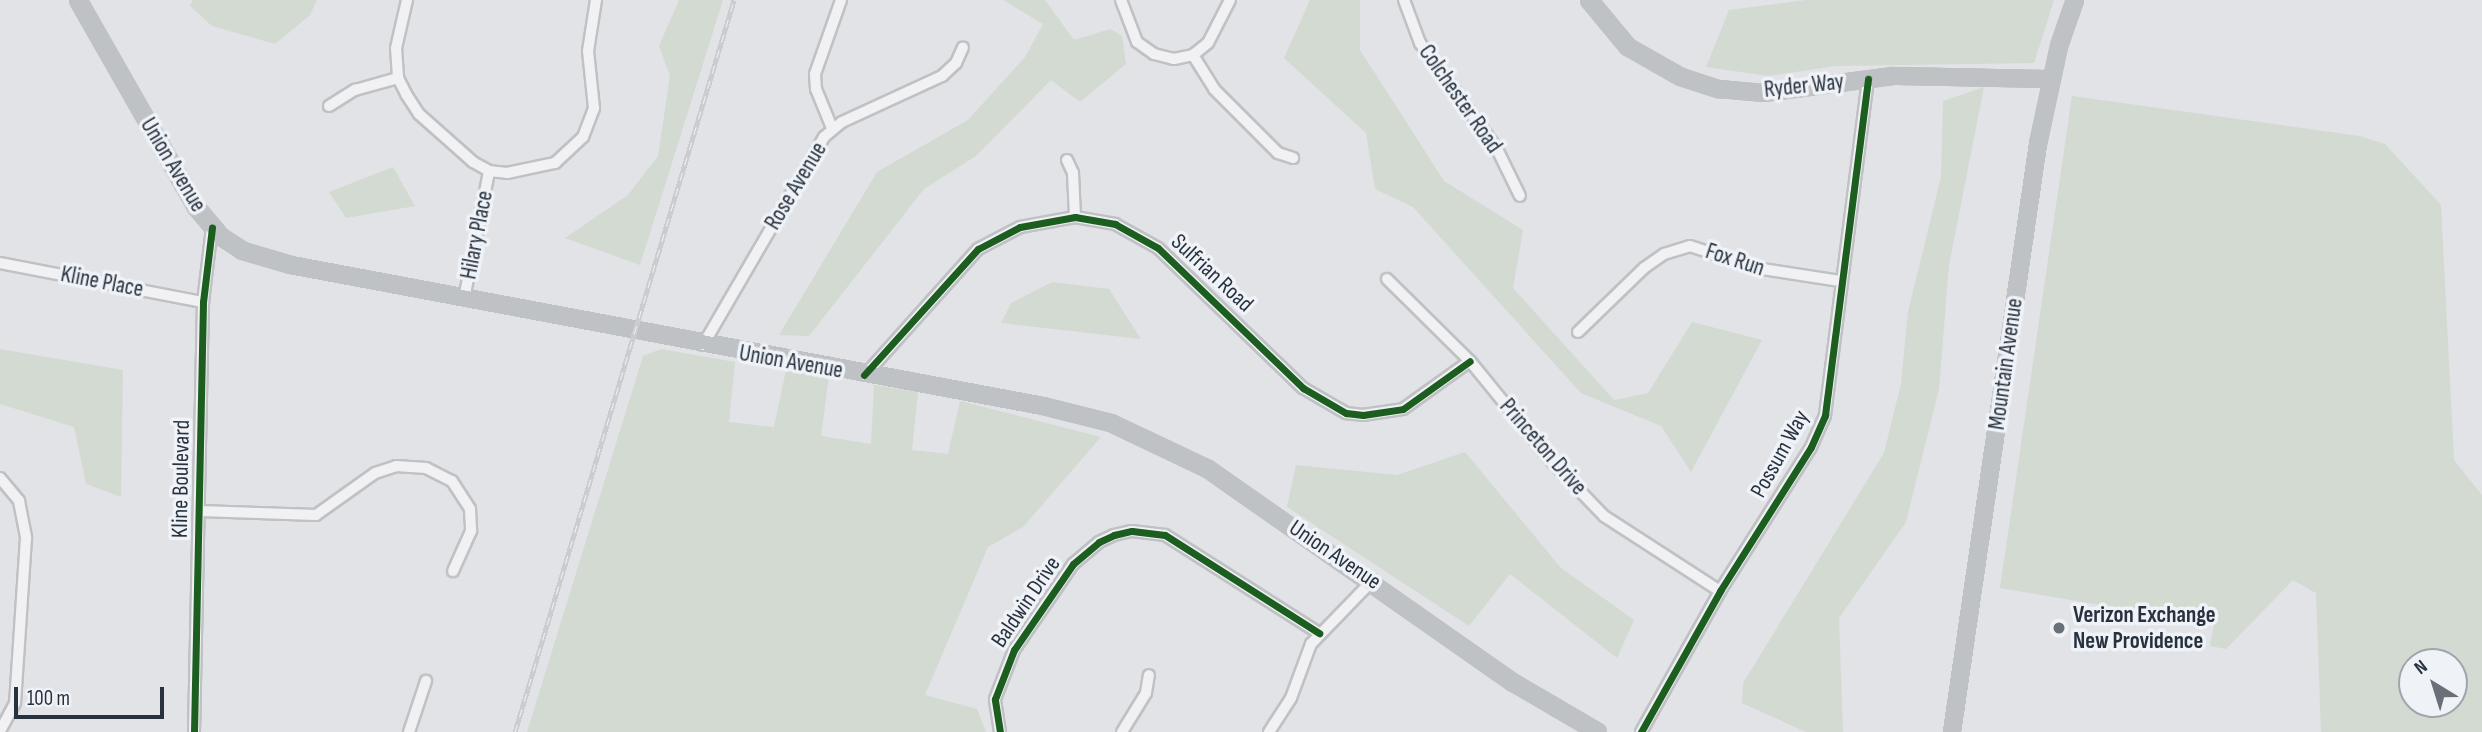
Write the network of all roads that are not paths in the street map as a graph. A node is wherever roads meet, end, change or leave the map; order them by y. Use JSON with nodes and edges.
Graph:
{"nodes":[{"id":1,"x":78,"y":0,"type":"edge"},
{"id":2,"x":407,"y":0,"type":"edge"},
{"id":3,"x":596,"y":0,"type":"edge"},
{"id":4,"x":841,"y":0,"type":"edge"},
{"id":5,"x":1121,"y":0,"type":"edge"},
{"id":6,"x":1230,"y":0,"type":"edge"},
{"id":7,"x":1404,"y":0,"type":"edge"},
{"id":8,"x":1589,"y":0,"type":"edge"},
{"id":9,"x":2075,"y":0,"type":"edge"},
{"id":10,"x":963,"y":47,"type":"dead end"},
{"id":11,"x":1193,"y":55,"type":"junction"},
{"id":12,"x":398,"y":78,"type":"junction"},
{"id":13,"x":1868,"y":79,"type":"junction"},
{"id":14,"x":2052,"y":79,"type":"junction"},
{"id":15,"x":329,"y":106,"type":"dead end"},
{"id":16,"x":832,"y":128,"type":"junction"},
{"id":17,"x":1293,"y":158,"type":"dead end"},
{"id":18,"x":1068,"y":160,"type":"dead end"},
{"id":19,"x":489,"y":172,"type":"junction"},
{"id":20,"x":1520,"y":196,"type":"dead end"},
{"id":21,"x":1076,"y":217,"type":"junction"},
{"id":22,"x":212,"y":228,"type":"junction"},
{"id":23,"x":0,"y":263,"type":"edge"},
{"id":24,"x":1387,"y":279,"type":"dead end"},
{"id":25,"x":1840,"y":282,"type":"junction"},
{"id":26,"x":464,"y":299,"type":"junction"},
{"id":27,"x":203,"y":302,"type":"junction"},
{"id":28,"x":1577,"y":332,"type":"dead end"},
{"id":29,"x":703,"y":346,"type":"junction"},
{"id":30,"x":1471,"y":361,"type":"junction"},
{"id":31,"x":864,"y":375,"type":"junction"},
{"id":32,"x":0,"y":478,"type":"edge"},
{"id":33,"x":200,"y":511,"type":"junction"},
{"id":34,"x":453,"y":572,"type":"dead end"},
{"id":35,"x":1373,"y":580,"type":"junction"},
{"id":36,"x":1720,"y":592,"type":"junction"},
{"id":37,"x":1319,"y":633,"type":"junction"},
{"id":38,"x":1149,"y":675,"type":"dead end"},
{"id":39,"x":426,"y":681,"type":"dead end"},
{"id":40,"x":0,"y":731,"type":"edge"},
{"id":41,"x":194,"y":732,"type":"edge"},
{"id":42,"x":410,"y":732,"type":"edge"},
{"id":43,"x":1000,"y":732,"type":"edge"},
{"id":44,"x":1122,"y":732,"type":"edge"},
{"id":45,"x":1269,"y":732,"type":"edge"},
{"id":46,"x":1598,"y":732,"type":"edge"},
{"id":47,"x":1641,"y":732,"type":"edge"},
{"id":48,"x":1952,"y":732,"type":"edge"}],
"edges":[{"from":1,"to":22,"type":"main road","name":"Union Avenue"},
{"from":2,"to":12,"type":"street"},
{"from":3,"to":19,"type":"street"},
{"from":4,"to":16,"type":"street"},
{"from":5,"to":11,"type":"street"},
{"from":6,"to":11,"type":"street"},
{"from":7,"to":20,"type":"street","name":"Colchester Road"},
{"from":8,"to":13,"type":"main road","name":"Ryder Way"},
{"from":9,"to":14,"type":"main road","name":"Mountain Avenue"},
{"from":10,"to":16,"type":"street","name":"Rose Avenue"},
{"from":11,"to":17,"type":"street"},
{"from":12,"to":15,"type":"street"},
{"from":12,"to":19,"type":"street"},
{"from":13,"to":14,"type":"main road","name":"Ryder Way"},
{"from":13,"to":25,"type":"street","name":"Possum Way"},
{"from":14,"to":48,"type":"main road","name":"Mountain Avenue"},
{"from":16,"to":29,"type":"street","name":"Rose Avenue"},
{"from":18,"to":21,"type":"street"},
{"from":19,"to":26,"type":"street","name":"Hilary Place"},
{"from":21,"to":30,"type":"street","name":"Sulfrian Road"},
{"from":21,"to":31,"type":"street","name":"Sulfrian Road"},
{"from":22,"to":26,"type":"main road","name":"Union Avenue"},
{"from":22,"to":27,"type":"street","name":"Kline Boulevard"},
{"from":23,"to":27,"type":"street","name":"Kline Place"},
{"from":24,"to":30,"type":"street","name":"Princeton Drive"},
{"from":25,"to":28,"type":"street","name":"Fox Run"},
{"from":25,"to":36,"type":"street","name":"Possum Way"},
{"from":26,"to":29,"type":"main road","name":"Union Avenue"},
{"from":27,"to":33,"type":"street","name":"Kline Boulevard"},
{"from":29,"to":31,"type":"main road","name":"Union Avenue"},
{"from":30,"to":36,"type":"street","name":"Princeton Drive"},
{"from":31,"to":35,"type":"main road","name":"Union Avenue"},
{"from":32,"to":40,"type":"street"},
{"from":33,"to":34,"type":"street"},
{"from":33,"to":41,"type":"street","name":"Kline Boulevard"},
{"from":35,"to":37,"type":"street"},
{"from":35,"to":46,"type":"main road","name":"Union Avenue"},
{"from":36,"to":47,"type":"street","name":"Possum Way"},
{"from":37,"to":43,"type":"street","name":"Baldwin Drive"},
{"from":37,"to":45,"type":"street"},
{"from":38,"to":44,"type":"street"},
{"from":39,"to":42,"type":"street"}]}
